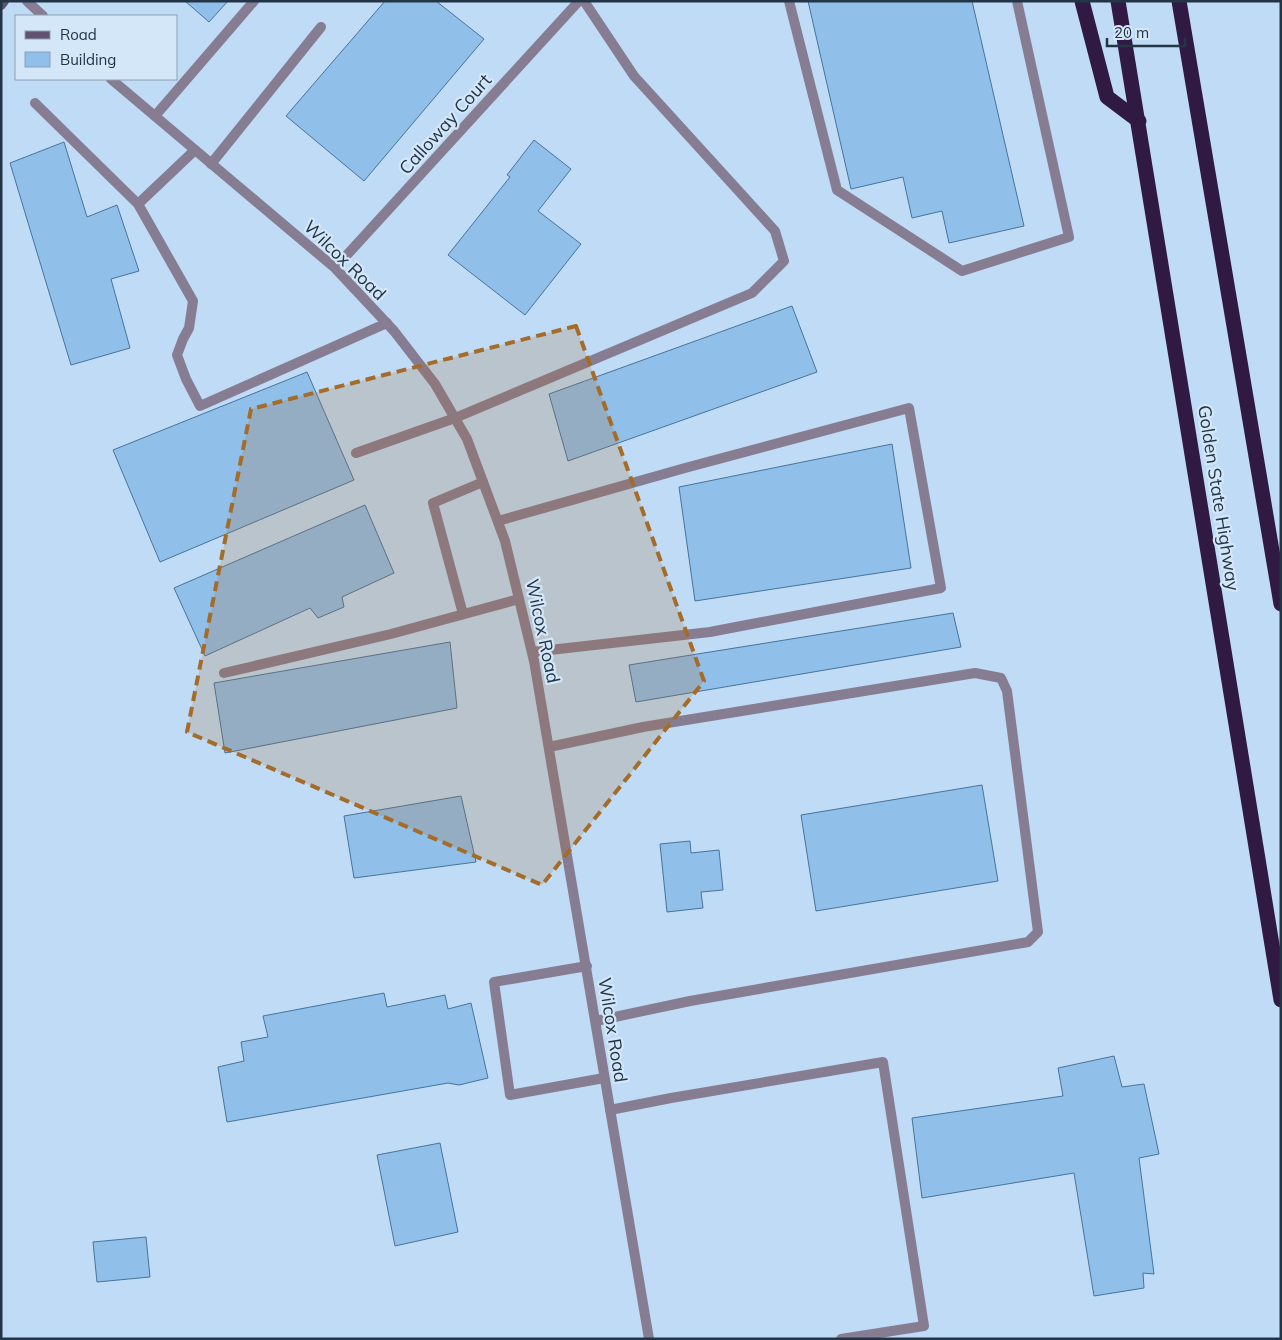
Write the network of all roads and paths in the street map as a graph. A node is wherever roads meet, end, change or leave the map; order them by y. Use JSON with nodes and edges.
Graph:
{"nodes":[{"id":1,"x":4,"y":1,"type":"edge"},
{"id":2,"x":27,"y":1,"type":"edge"},
{"id":3,"x":254,"y":1,"type":"edge"},
{"id":4,"x":578,"y":1,"type":"edge"},
{"id":5,"x":584,"y":1,"type":"edge"},
{"id":6,"x":789,"y":1,"type":"edge"},
{"id":7,"x":1017,"y":1,"type":"edge"},
{"id":8,"x":1082,"y":1,"type":"edge"},
{"id":9,"x":1118,"y":1,"type":"edge"},
{"id":10,"x":1179,"y":1,"type":"edge"},
{"id":11,"x":1,"y":5,"type":"edge"},
{"id":12,"x":42,"y":15,"type":"edge"},
{"id":13,"x":321,"y":27,"type":"dead end"},
{"id":14,"x":112,"y":80,"type":"edge"},
{"id":15,"x":35,"y":103,"type":"dead end"},
{"id":16,"x":154,"y":116,"type":"junction"},
{"id":17,"x":1139,"y":122,"type":"junction"},
{"id":18,"x":195,"y":150,"type":"junction"},
{"id":19,"x":211,"y":164,"type":"junction"},
{"id":20,"x":138,"y":204,"type":"junction"},
{"id":21,"x":335,"y":268,"type":"junction"},
{"id":22,"x":387,"y":323,"type":"junction"},
{"id":23,"x":455,"y":418,"type":"junction"},
{"id":24,"x":356,"y":453,"type":"dead end"},
{"id":25,"x":483,"y":482,"type":"junction"},
{"id":26,"x":498,"y":521,"type":"junction"},
{"id":27,"x":519,"y":599,"type":"junction"},
{"id":28,"x":1281,"y":604,"type":"edge"},
{"id":29,"x":463,"y":614,"type":"junction"},
{"id":30,"x":532,"y":652,"type":"junction"},
{"id":31,"x":224,"y":673,"type":"dead end"},
{"id":32,"x":549,"y":747,"type":"junction"},
{"id":33,"x":587,"y":966,"type":"junction"},
{"id":34,"x":1281,"y":1000,"type":"edge"},
{"id":35,"x":596,"y":1021,"type":"junction"},
{"id":36,"x":604,"y":1078,"type":"junction"},
{"id":37,"x":610,"y":1110,"type":"junction"},
{"id":38,"x":649,"y":1339,"type":"edge"},
{"id":39,"x":841,"y":1339,"type":"edge"}],
"edges":[{"from":1,"to":11,"type":"street"},
{"from":2,"to":12,"type":"street"},
{"from":3,"to":16,"type":"street"},
{"from":4,"to":21,"type":"street","name":"Calloway Court"},
{"from":5,"to":23,"type":"street"},
{"from":6,"to":7,"type":"street"},
{"from":8,"to":17,"type":"highway"},
{"from":9,"to":17,"type":"highway","name":"Golden State Highway"},
{"from":10,"to":28,"type":"highway"},
{"from":13,"to":19,"type":"street"},
{"from":14,"to":16,"type":"street","name":"Wilcox Road"},
{"from":15,"to":20,"type":"street"},
{"from":16,"to":18,"type":"street","name":"Wilcox Road"},
{"from":17,"to":34,"type":"highway","name":"Golden State Highway"},
{"from":18,"to":19,"type":"street","name":"Wilcox Road"},
{"from":18,"to":20,"type":"street"},
{"from":19,"to":21,"type":"street","name":"Wilcox Road"},
{"from":20,"to":22,"type":"street"},
{"from":21,"to":22,"type":"street","name":"Wilcox Road"},
{"from":22,"to":23,"type":"street","name":"Wilcox Road"},
{"from":23,"to":24,"type":"street"},
{"from":23,"to":25,"type":"street","name":"Wilcox Road"},
{"from":25,"to":26,"type":"street","name":"Wilcox Road"},
{"from":25,"to":29,"type":"street"},
{"from":26,"to":27,"type":"street","name":"Wilcox Road"},
{"from":26,"to":30,"type":"street"},
{"from":27,"to":29,"type":"street"},
{"from":27,"to":30,"type":"street","name":"Wilcox Road"},
{"from":29,"to":31,"type":"street"},
{"from":30,"to":32,"type":"street","name":"Wilcox Road"},
{"from":32,"to":33,"type":"street","name":"Wilcox Road"},
{"from":32,"to":35,"type":"street"},
{"from":33,"to":35,"type":"street","name":"Wilcox Road"},
{"from":33,"to":36,"type":"street"},
{"from":35,"to":36,"type":"street","name":"Wilcox Road"},
{"from":36,"to":37,"type":"street","name":"Wilcox Road"},
{"from":37,"to":38,"type":"street","name":"Wilcox Road"},
{"from":37,"to":39,"type":"street"}]}
